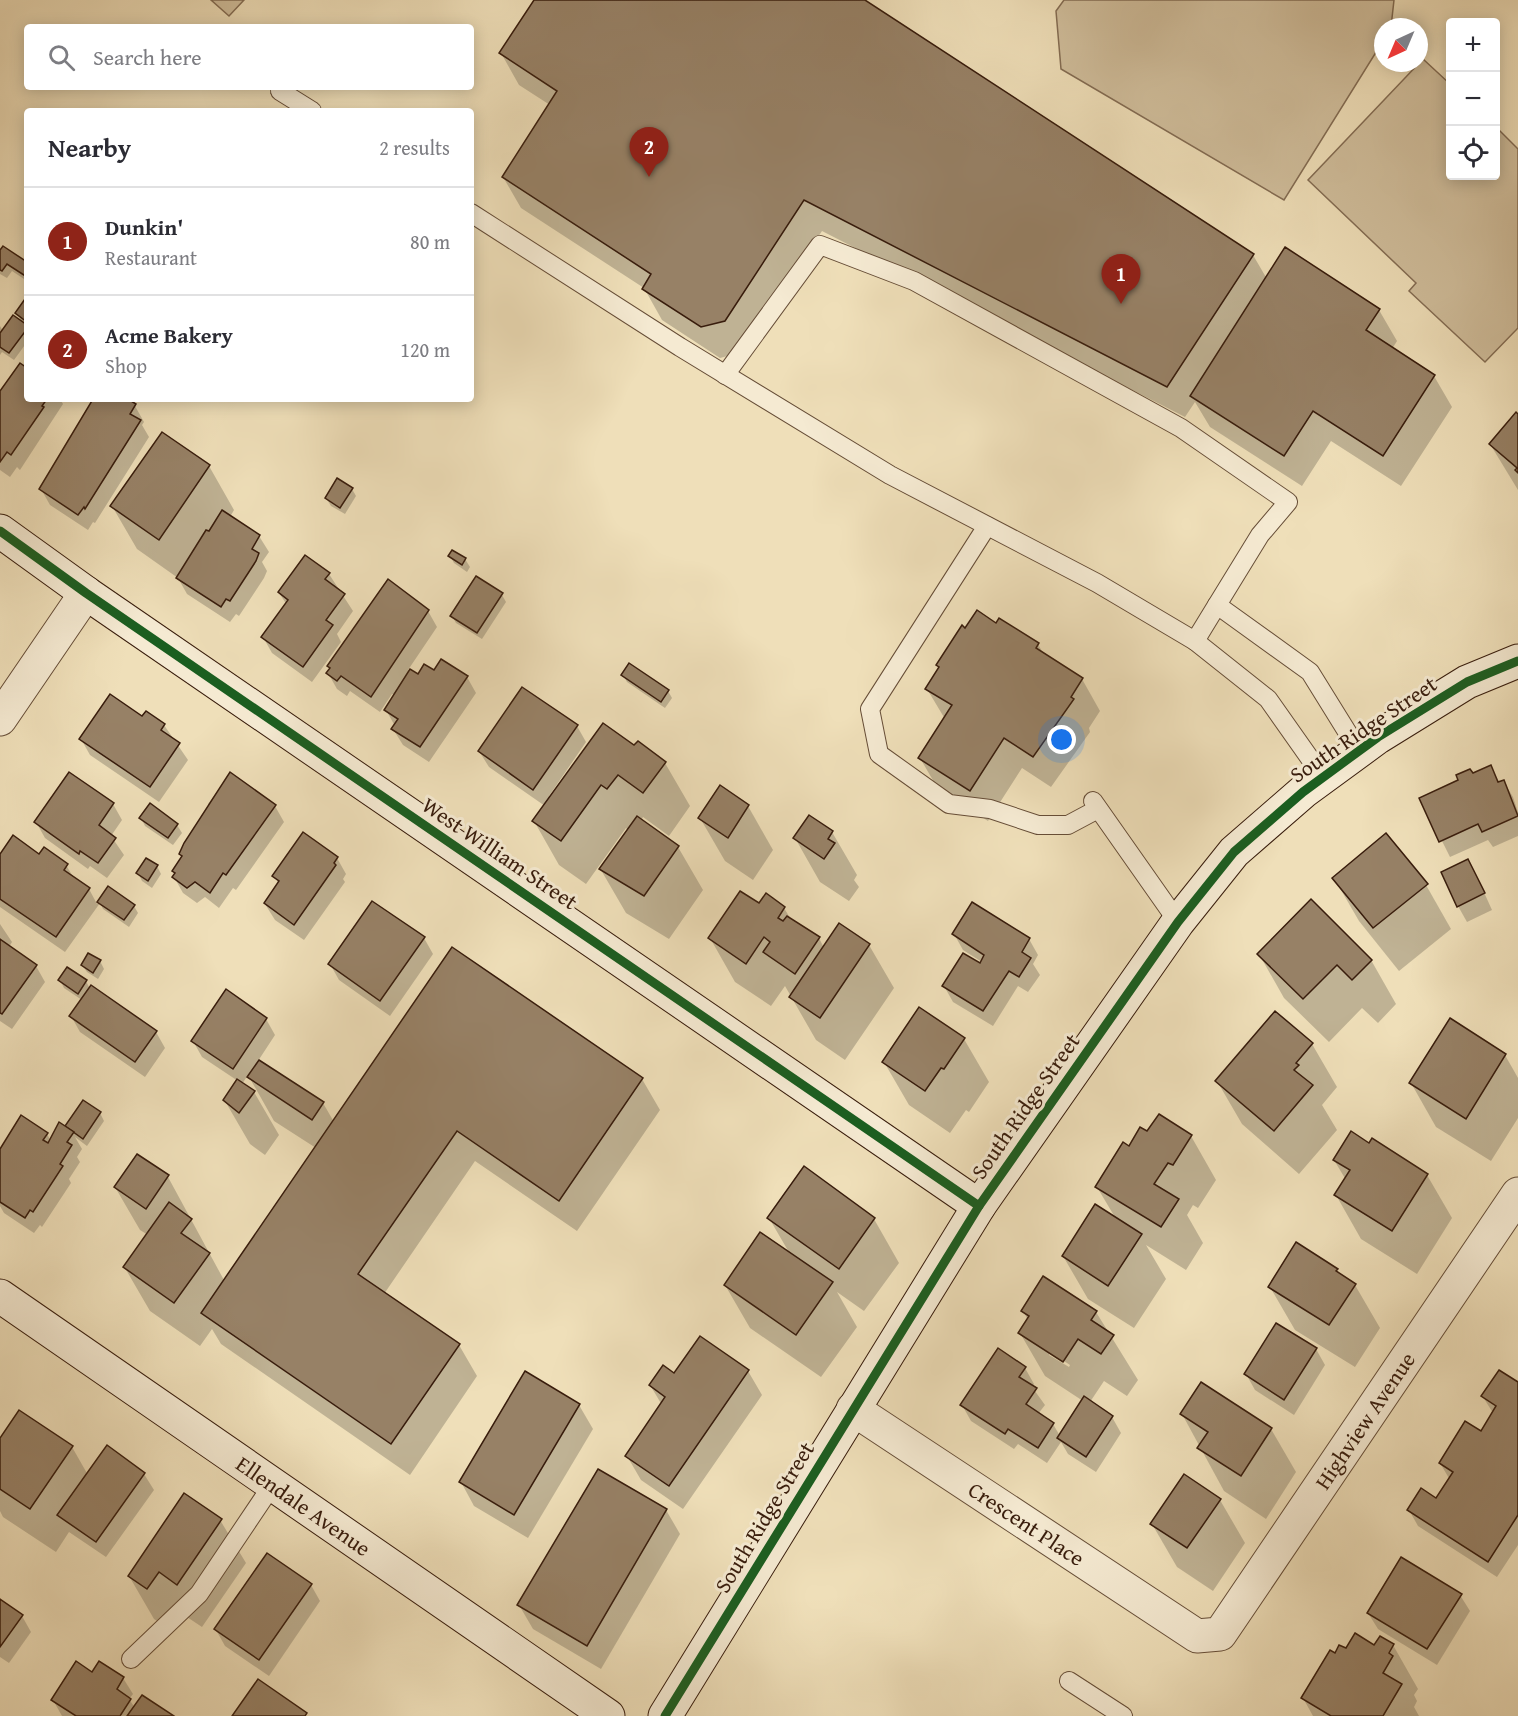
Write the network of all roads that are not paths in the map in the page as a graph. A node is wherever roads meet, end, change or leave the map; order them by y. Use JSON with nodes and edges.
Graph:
{"nodes":[{"id":1,"x":280,"y":91,"type":"dead end"},
{"id":2,"x":307,"y":108,"type":"edge"},
{"id":3,"x":474,"y":215,"type":"edge"},
{"id":4,"x":725,"y":375,"type":"junction"},
{"id":5,"x":987,"y":526,"type":"junction"},
{"id":6,"x":0,"y":531,"type":"edge"},
{"id":7,"x":86,"y":593,"type":"junction"},
{"id":8,"x":1217,"y":605,"type":"junction"},
{"id":9,"x":1195,"y":641,"type":"junction"},
{"id":10,"x":1518,"y":662,"type":"edge"},
{"id":11,"x":0,"y":719,"type":"edge"},
{"id":12,"x":1359,"y":751,"type":"junction"},
{"id":13,"x":1323,"y":777,"type":"junction"},
{"id":14,"x":1178,"y":922,"type":"junction"},
{"id":15,"x":1518,"y":1194,"type":"edge"},
{"id":16,"x":979,"y":1206,"type":"junction"},
{"id":17,"x":0,"y":1296,"type":"edge"},
{"id":18,"x":853,"y":1409,"type":"junction"},
{"id":19,"x":273,"y":1484,"type":"junction"},
{"id":20,"x":1203,"y":1635,"type":"joint"},
{"id":21,"x":131,"y":1659,"type":"dead end"},
{"id":22,"x":1069,"y":1682,"type":"dead end"},
{"id":23,"x":608,"y":1716,"type":"edge"},
{"id":24,"x":665,"y":1716,"type":"edge"},
{"id":25,"x":1123,"y":1716,"type":"edge"}],
"edges":[{"from":1,"to":2,"type":"lane"},
{"from":3,"to":4,"type":"lane"},
{"from":4,"to":5,"type":"lane"},
{"from":4,"to":8,"type":"lane"},
{"from":5,"to":9,"type":"lane"},
{"from":5,"to":14,"type":"lane"},
{"from":6,"to":7,"type":"street","name":"West William Street"},
{"from":7,"to":11,"type":"street"},
{"from":7,"to":16,"type":"street","name":"West William Street"},
{"from":8,"to":9,"type":"lane"},
{"from":8,"to":12,"type":"lane"},
{"from":9,"to":13,"type":"lane"},
{"from":10,"to":12,"type":"street","name":"South Ridge Street"},
{"from":12,"to":13,"type":"street","name":"South Ridge Street"},
{"from":13,"to":14,"type":"street","name":"South Ridge Street"},
{"from":14,"to":16,"type":"street","name":"South Ridge Street"},
{"from":15,"to":20,"type":"street","name":"Highview Avenue"},
{"from":16,"to":18,"type":"street","name":"South Ridge Street"},
{"from":17,"to":19,"type":"street","name":"Ellendale Avenue"},
{"from":18,"to":20,"type":"street","name":"Crescent Place"},
{"from":18,"to":24,"type":"street","name":"South Ridge Street"},
{"from":19,"to":21,"type":"lane"},
{"from":19,"to":23,"type":"street","name":"Ellendale Avenue"},
{"from":22,"to":25,"type":"lane"}]}
